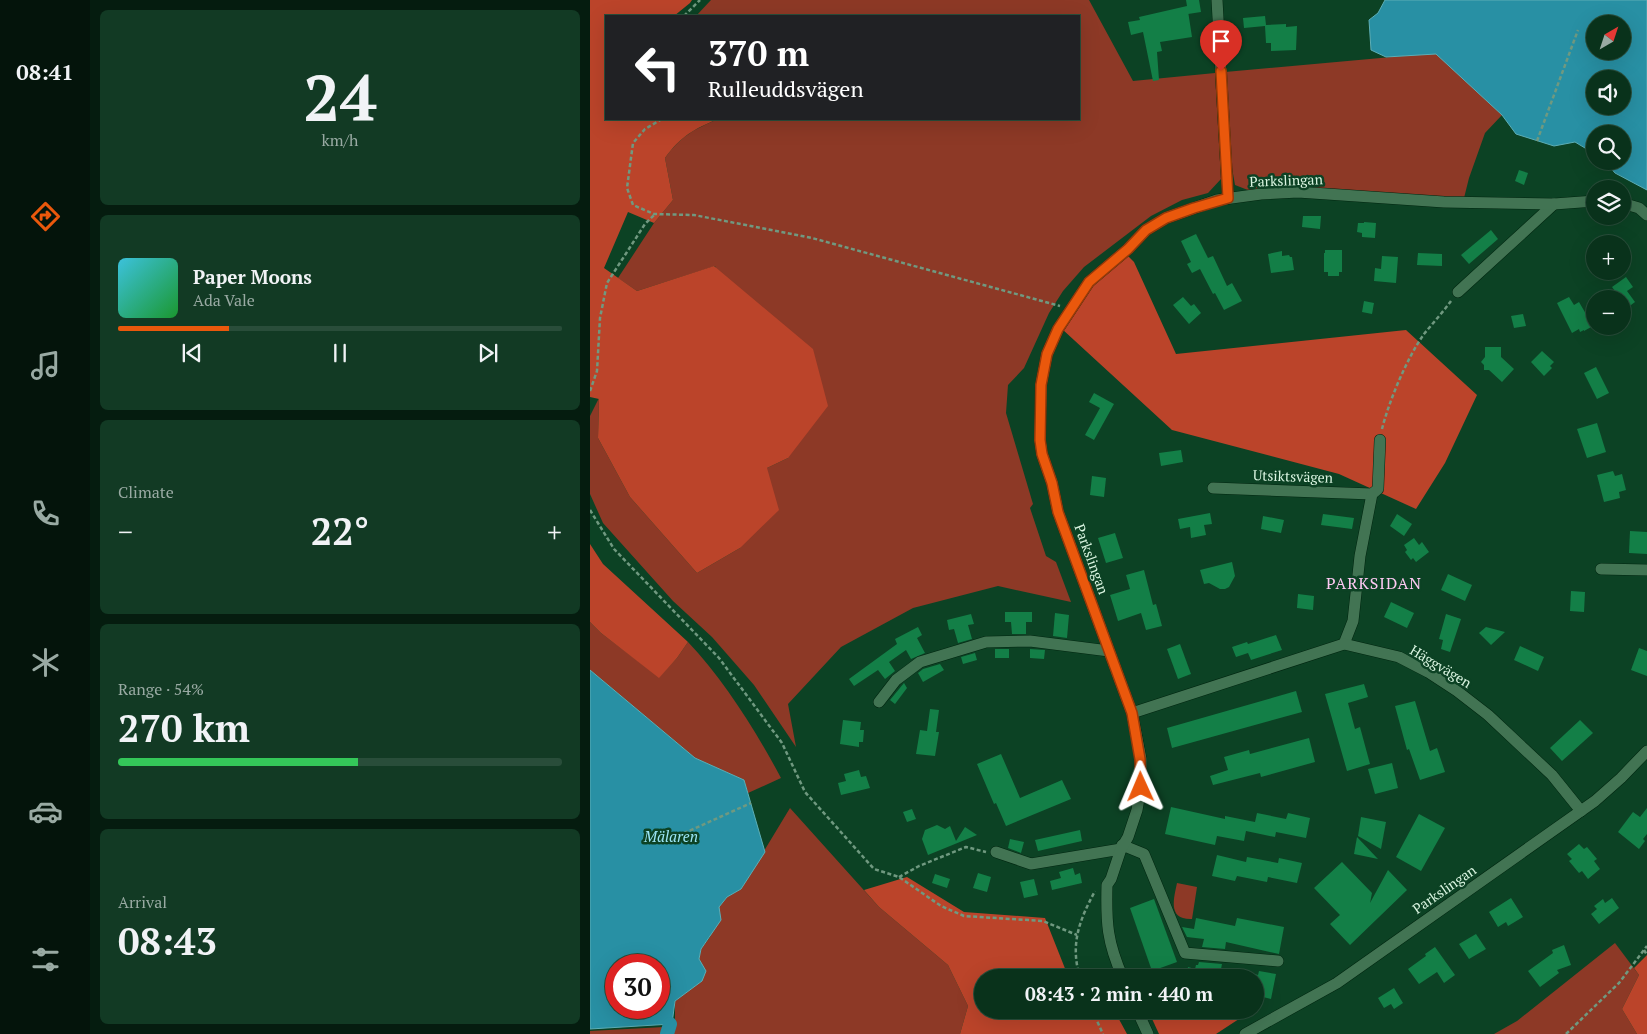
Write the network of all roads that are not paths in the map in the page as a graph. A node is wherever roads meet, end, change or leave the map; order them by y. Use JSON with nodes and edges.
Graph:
{"nodes":[{"id":1,"x":1217,"y":0,"type":"edge"},
{"id":2,"x":1228,"y":198,"type":"junction"},
{"id":3,"x":1586,"y":202,"type":"edge"},
{"id":4,"x":1554,"y":204,"type":"junction"},
{"id":5,"x":1631,"y":206,"type":"edge"},
{"id":6,"x":1647,"y":215,"type":"edge"},
{"id":7,"x":1458,"y":292,"type":"road end"},
{"id":8,"x":1380,"y":440,"type":"road end"},
{"id":9,"x":1213,"y":488,"type":"dead end"},
{"id":10,"x":1372,"y":494,"type":"junction"},
{"id":11,"x":1601,"y":569,"type":"dead end"},
{"id":12,"x":1647,"y":570,"type":"edge"},
{"id":13,"x":1344,"y":644,"type":"junction"},
{"id":14,"x":1110,"y":651,"type":"junction"},
{"id":15,"x":879,"y":702,"type":"dead end"},
{"id":16,"x":1132,"y":713,"type":"junction"},
{"id":17,"x":1647,"y":751,"type":"edge"},
{"id":18,"x":1581,"y":811,"type":"junction"},
{"id":19,"x":1122,"y":847,"type":"junction"},
{"id":20,"x":996,"y":852,"type":"road end"},
{"id":21,"x":1278,"y":961,"type":"dead end"},
{"id":22,"x":1119,"y":969,"type":"edge"},
{"id":23,"x":1141,"y":1019,"type":"edge"},
{"id":24,"x":1148,"y":1034,"type":"edge"},
{"id":25,"x":1245,"y":1034,"type":"edge"}],
"edges":[{"from":1,"to":2,"type":"street"},
{"from":2,"to":4,"type":"street","name":"Parkslingan"},
{"from":2,"to":14,"type":"street","name":"Parkslingan"},
{"from":3,"to":4,"type":"street","name":"Parkslingan"},
{"from":4,"to":7,"type":"street"},
{"from":5,"to":6,"type":"street"},
{"from":8,"to":10,"type":"street"},
{"from":9,"to":10,"type":"street","name":"Utsiktsvägen"},
{"from":10,"to":13,"type":"street"},
{"from":11,"to":12,"type":"street"},
{"from":13,"to":16,"type":"street"},
{"from":13,"to":18,"type":"street","name":"Häggvägen"},
{"from":14,"to":15,"type":"street"},
{"from":14,"to":16,"type":"street","name":"Parkslingan"},
{"from":16,"to":19,"type":"street","name":"Parkslingan"},
{"from":17,"to":18,"type":"street","name":"Parkslingan"},
{"from":18,"to":25,"type":"street","name":"Parkslingan"},
{"from":19,"to":20,"type":"street"},
{"from":19,"to":21,"type":"street"},
{"from":19,"to":22,"type":"street","name":"Parkslingan"},
{"from":23,"to":24,"type":"street"}]}
